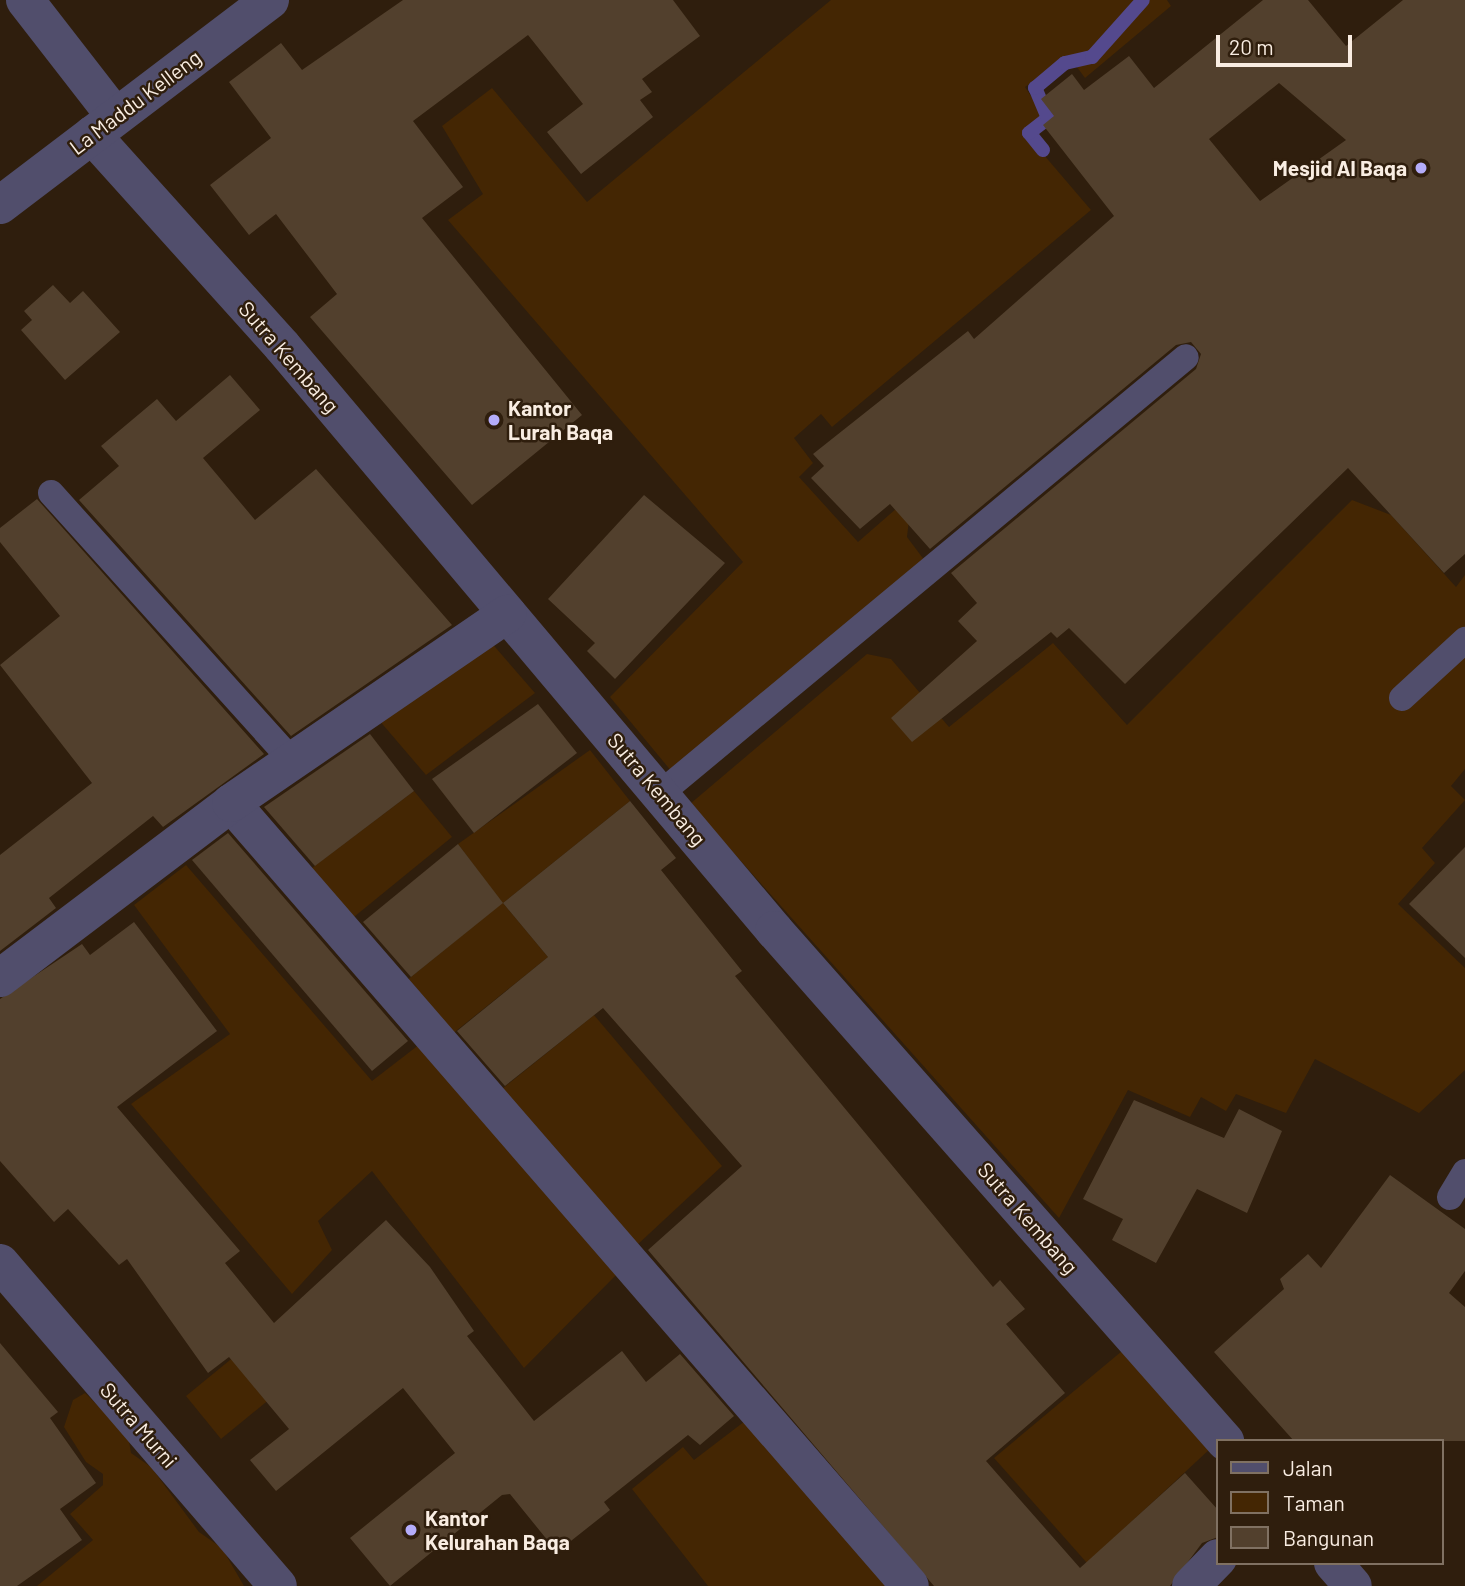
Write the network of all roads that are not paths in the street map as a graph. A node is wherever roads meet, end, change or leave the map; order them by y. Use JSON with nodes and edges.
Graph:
{"nodes":[{"id":1,"x":25,"y":0,"type":"edge"},
{"id":2,"x":270,"y":0,"type":"edge"},
{"id":3,"x":103,"y":125,"type":"junction"},
{"id":4,"x":0,"y":205,"type":"edge"},
{"id":5,"x":1186,"y":357,"type":"dead end"},
{"id":6,"x":51,"y":493,"type":"dead end"},
{"id":7,"x":507,"y":614,"type":"junction"},
{"id":8,"x":1465,"y":640,"type":"edge"},
{"id":9,"x":1402,"y":698,"type":"dead end"},
{"id":10,"x":293,"y":762,"type":"junction"},
{"id":11,"x":661,"y":793,"type":"junction"},
{"id":12,"x":231,"y":803,"type":"junction"},
{"id":13,"x":0,"y":978,"type":"edge"},
{"id":14,"x":1465,"y":1172,"type":"edge"},
{"id":15,"x":1450,"y":1197,"type":"dead end"},
{"id":16,"x":0,"y":1264,"type":"edge"},
{"id":17,"x":1223,"y":1439,"type":"edge"},
{"id":18,"x":1216,"y":1560,"type":"edge"},
{"id":19,"x":1335,"y":1565,"type":"edge"},
{"id":20,"x":278,"y":1586,"type":"edge"},
{"id":21,"x":910,"y":1586,"type":"edge"},
{"id":22,"x":1191,"y":1586,"type":"edge"},
{"id":23,"x":1353,"y":1586,"type":"edge"}],
"edges":[{"from":1,"to":3,"type":"street","name":"Sutra Kembang"},
{"from":2,"to":3,"type":"street","name":"La Maddu Kelleng"},
{"from":3,"to":4,"type":"street","name":"La Maddu Kelleng"},
{"from":3,"to":7,"type":"street","name":"Sutra Kembang"},
{"from":5,"to":11,"type":"lane"},
{"from":6,"to":10,"type":"lane"},
{"from":7,"to":10,"type":"street"},
{"from":7,"to":11,"type":"street","name":"Sutra Kembang"},
{"from":8,"to":9,"type":"lane"},
{"from":10,"to":12,"type":"street"},
{"from":11,"to":17,"type":"street","name":"Sutra Kembang"},
{"from":12,"to":13,"type":"street"},
{"from":12,"to":21,"type":"street"},
{"from":14,"to":15,"type":"lane"},
{"from":16,"to":20,"type":"street","name":"Sutra Murni"},
{"from":18,"to":22,"type":"street"},
{"from":19,"to":23,"type":"street"}]}
